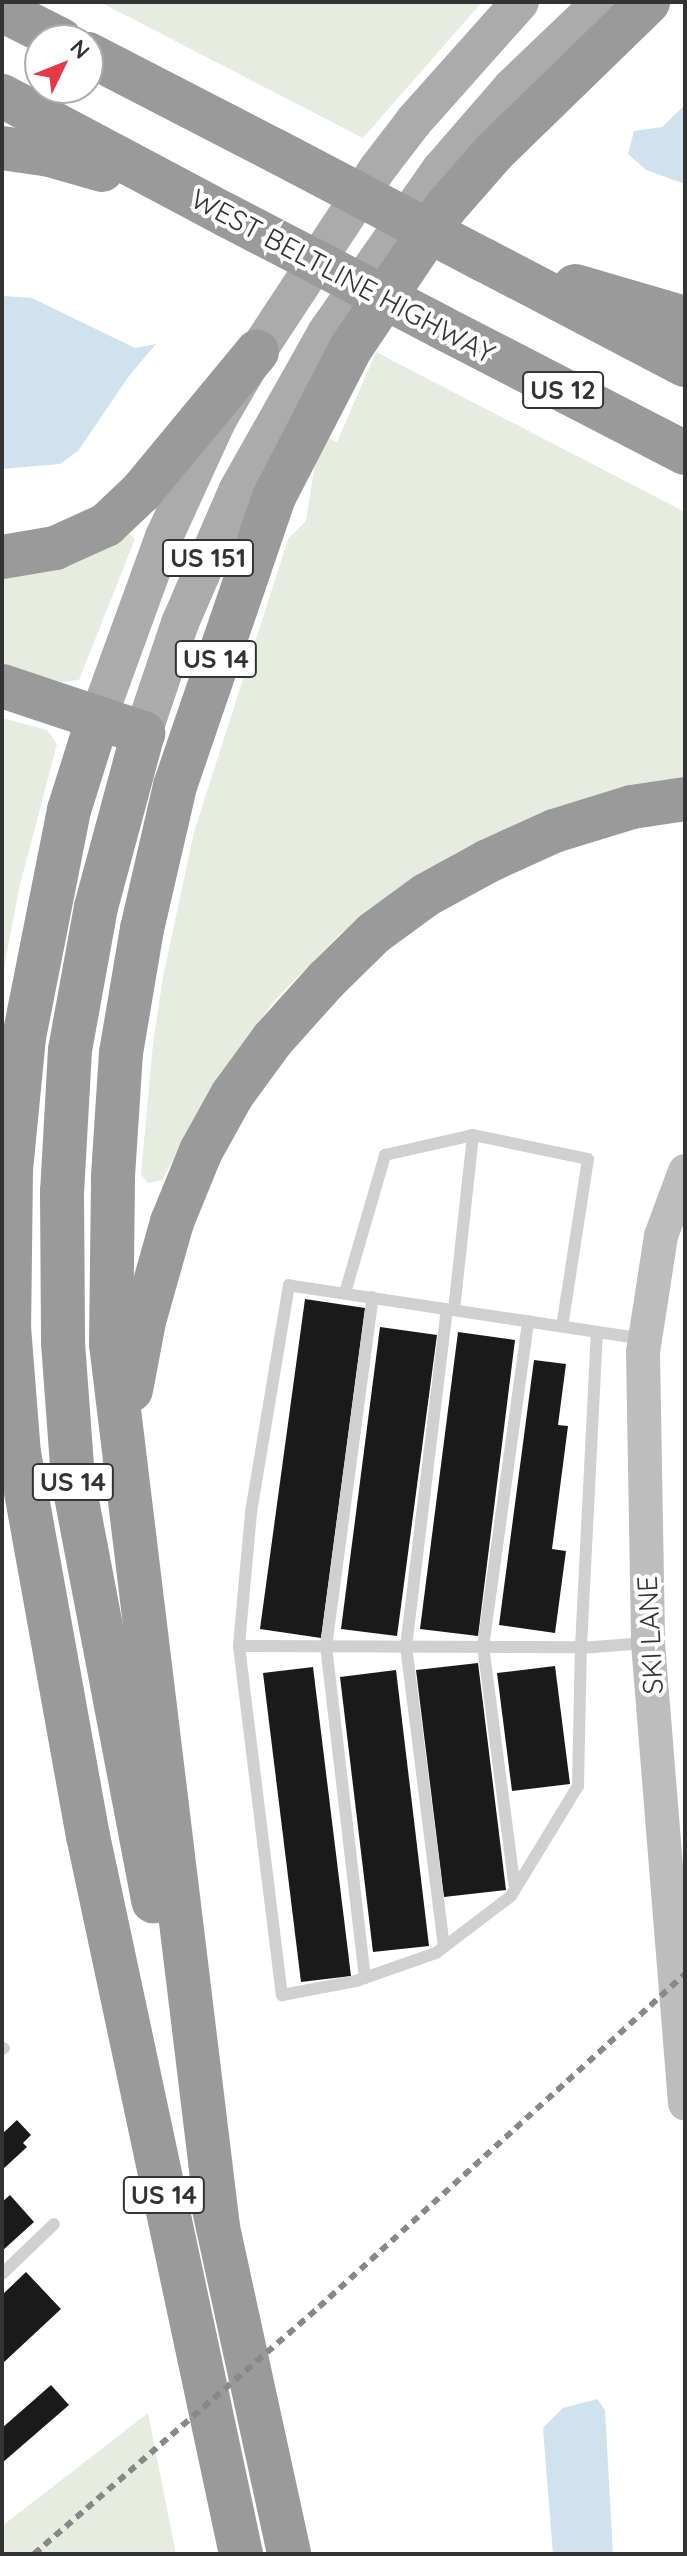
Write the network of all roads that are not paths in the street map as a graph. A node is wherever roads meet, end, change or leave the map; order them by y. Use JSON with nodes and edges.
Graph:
{"nodes":[{"id":1,"x":520,"y":2,"type":"edge"},
{"id":2,"x":601,"y":2,"type":"edge"},
{"id":3,"x":648,"y":2,"type":"edge"},
{"id":4,"x":2,"y":10,"type":"edge"},
{"id":5,"x":30,"y":24,"type":"edge"},
{"id":6,"x":104,"y":62,"type":"edge"},
{"id":7,"x":2,"y":96,"type":"edge"},
{"id":8,"x":2,"y":148,"type":"edge"},
{"id":9,"x":159,"y":180,"type":"junction"},
{"id":10,"x":484,"y":260,"type":"junction"},
{"id":11,"x":685,"y":318,"type":"edge"},
{"id":12,"x":257,"y":352,"type":"junction"},
{"id":13,"x":685,"y":365,"type":"edge"},
{"id":14,"x":685,"y":453,"type":"edge"},
{"id":15,"x":2,"y":557,"type":"edge"},
{"id":16,"x":2,"y":686,"type":"edge"},
{"id":17,"x":98,"y":718,"type":"junction"},
{"id":18,"x":143,"y":733,"type":"junction"},
{"id":19,"x":685,"y":799,"type":"edge"},
{"id":20,"x":473,"y":1135,"type":"junction"},
{"id":21,"x":685,"y":1171,"type":"edge"},
{"id":22,"x":345,"y":1293,"type":"junction"},
{"id":23,"x":373,"y":1297,"type":"junction"},
{"id":24,"x":450,"y":1309,"type":"junction"},
{"id":25,"x":528,"y":1321,"type":"junction"},
{"id":26,"x":562,"y":1326,"type":"junction"},
{"id":27,"x":597,"y":1332,"type":"junction"},
{"id":28,"x":645,"y":1339,"type":"junction"},
{"id":29,"x":121,"y":1443,"type":"junction"},
{"id":30,"x":2,"y":1502,"type":"edge"},
{"id":31,"x":648,"y":1643,"type":"junction"},
{"id":32,"x":239,"y":1646,"type":"junction"},
{"id":33,"x":326,"y":1647,"type":"junction"},
{"id":34,"x":406,"y":1647,"type":"junction"},
{"id":35,"x":483,"y":1647,"type":"junction"},
{"id":36,"x":581,"y":1647,"type":"junction"},
{"id":37,"x":88,"y":1836,"type":"junction"},
{"id":38,"x":515,"y":1889,"type":"junction"},
{"id":39,"x":444,"y":1947,"type":"junction"},
{"id":40,"x":365,"y":1978,"type":"junction"},
{"id":41,"x":685,"y":2104,"type":"edge"},
{"id":42,"x":54,"y":2224,"type":"dead end"},
{"id":43,"x":218,"y":2227,"type":"junction"},
{"id":44,"x":2,"y":2274,"type":"edge"},
{"id":45,"x":241,"y":2554,"type":"edge"},
{"id":46,"x":289,"y":2554,"type":"edge"}],
"edges":[{"from":1,"to":12,"type":"main road","number":"US 14"},
{"from":2,"to":18,"type":"main road","number":"US 151"},
{"from":3,"to":29,"type":"highway","number":"US 14"},
{"from":4,"to":5,"type":"highway"},
{"from":6,"to":10,"type":"highway","number":"US 12","bridge":true},
{"from":7,"to":9,"type":"highway","name":"WEST BELTLINE HIGHWAY","number":"US 12"},
{"from":8,"to":9,"type":"highway"},
{"from":9,"to":14,"type":"highway","name":"WEST BELTLINE HIGHWAY","number":"US 12","bridge":true},
{"from":10,"to":11,"type":"highway"},
{"from":10,"to":13,"type":"highway","number":"US 12"},
{"from":12,"to":15,"type":"highway"},
{"from":12,"to":17,"type":"main road","number":"US 14"},
{"from":16,"to":17,"type":"highway"},
{"from":17,"to":18,"type":"highway"},
{"from":17,"to":37,"type":"highway","number":"US 14"},
{"from":18,"to":43,"type":"highway","number":"US 14"},
{"from":19,"to":29,"type":"highway"},
{"from":20,"to":22,"type":"lane"},
{"from":20,"to":24,"type":"lane"},
{"from":20,"to":26,"type":"lane"},
{"from":21,"to":28,"type":"street","name":"SKI LANE"},
{"from":22,"to":23,"type":"lane"},
{"from":22,"to":32,"type":"lane"},
{"from":23,"to":24,"type":"lane"},
{"from":23,"to":33,"type":"lane"},
{"from":24,"to":25,"type":"lane"},
{"from":24,"to":34,"type":"lane"},
{"from":25,"to":26,"type":"lane"},
{"from":25,"to":35,"type":"lane"},
{"from":26,"to":27,"type":"lane"},
{"from":27,"to":28,"type":"lane"},
{"from":27,"to":36,"type":"lane"},
{"from":28,"to":31,"type":"street","name":"SKI LANE"},
{"from":29,"to":43,"type":"highway","number":"US 14"},
{"from":30,"to":37,"type":"highway"},
{"from":31,"to":36,"type":"lane"},
{"from":31,"to":41,"type":"street","name":"SKI LANE"},
{"from":32,"to":33,"type":"lane"},
{"from":32,"to":40,"type":"lane"},
{"from":33,"to":34,"type":"lane"},
{"from":33,"to":40,"type":"lane"},
{"from":34,"to":35,"type":"lane"},
{"from":34,"to":39,"type":"lane"},
{"from":35,"to":36,"type":"lane"},
{"from":35,"to":38,"type":"lane"},
{"from":36,"to":38,"type":"lane"},
{"from":37,"to":45,"type":"highway","number":"US 14"},
{"from":38,"to":39,"type":"lane"},
{"from":39,"to":40,"type":"lane"},
{"from":42,"to":44,"type":"lane"},
{"from":43,"to":46,"type":"highway","number":"US 14"}]}
